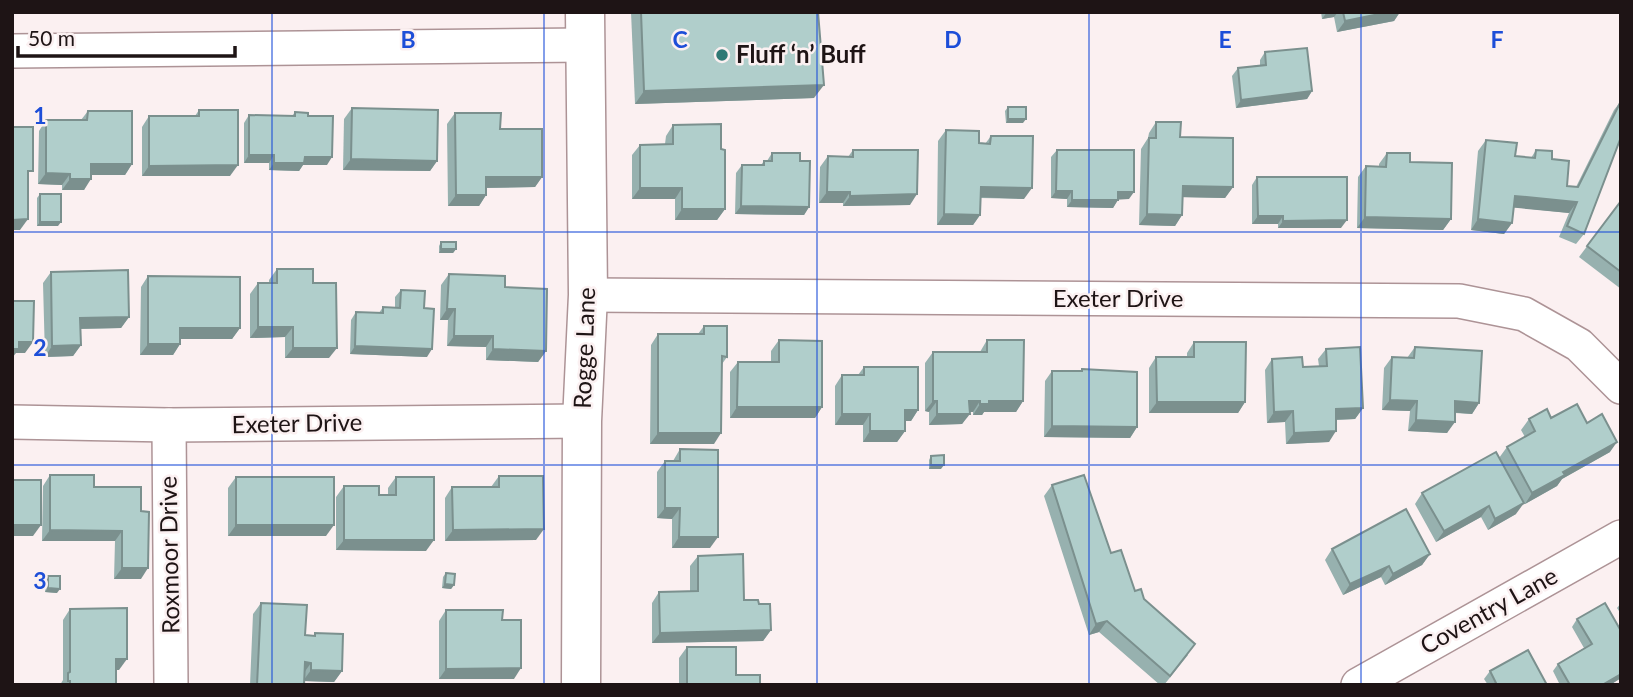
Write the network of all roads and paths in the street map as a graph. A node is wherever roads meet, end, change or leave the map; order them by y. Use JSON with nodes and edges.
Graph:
{"nodes":[{"id":1,"x":585,"y":28,"type":"edge"},
{"id":2,"x":12,"y":51,"type":"edge"},
{"id":3,"x":588,"y":295,"type":"junction"},
{"id":4,"x":1621,"y":387,"type":"edge"},
{"id":5,"x":582,"y":421,"type":"junction"},
{"id":6,"x":12,"y":422,"type":"edge"},
{"id":7,"x":169,"y":425,"type":"junction"},
{"id":8,"x":1621,"y":537,"type":"edge"},
{"id":9,"x":172,"y":685,"type":"edge"},
{"id":10,"x":581,"y":685,"type":"edge"},
{"id":11,"x":1358,"y":685,"type":"edge"}],
"edges":[{"from":1,"to":2,"type":"street"},
{"from":1,"to":3,"type":"street","name":"Rogge Lane"},
{"from":3,"to":4,"type":"street","name":"Exeter Drive"},
{"from":3,"to":5,"type":"street","name":"Rogge Lane"},
{"from":5,"to":7,"type":"street","name":"Exeter Drive"},
{"from":5,"to":10,"type":"street","name":"Rogge Lane"},
{"from":6,"to":7,"type":"street","name":"Exeter Drive"},
{"from":7,"to":9,"type":"street","name":"Roxmoor Drive"},
{"from":8,"to":11,"type":"street","name":"Coventry Lane"}]}
